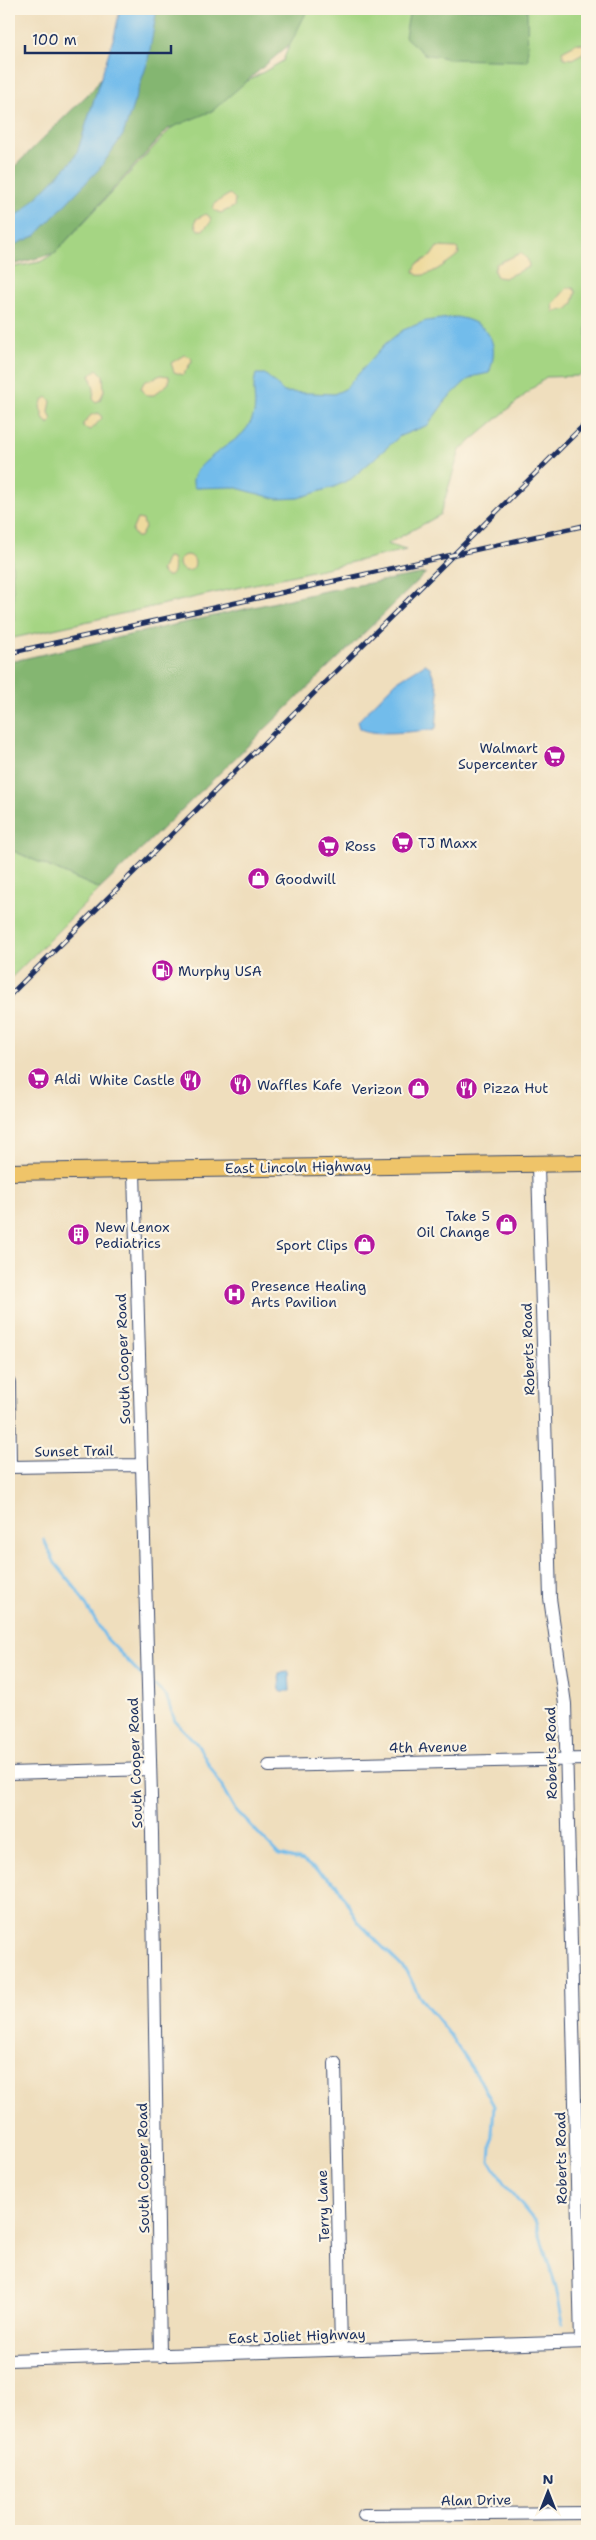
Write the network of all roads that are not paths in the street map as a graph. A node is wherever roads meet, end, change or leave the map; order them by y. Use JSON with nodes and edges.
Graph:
{"nodes":[{"id":1,"x":587,"y":1163,"type":"edge"},
{"id":2,"x":538,"y":1165,"type":"junction"},
{"id":3,"x":134,"y":1171,"type":"junction"},
{"id":4,"x":9,"y":1172,"type":"edge"},
{"id":5,"x":9,"y":1382,"type":"edge"},
{"id":6,"x":140,"y":1465,"type":"junction"},
{"id":7,"x":9,"y":1467,"type":"edge"},
{"id":8,"x":566,"y":1759,"type":"junction"},
{"id":9,"x":587,"y":1759,"type":"edge"},
{"id":10,"x":269,"y":1766,"type":"dead end"},
{"id":11,"x":150,"y":1769,"type":"junction"},
{"id":12,"x":9,"y":1773,"type":"edge"},
{"id":13,"x":335,"y":2063,"type":"dead end"},
{"id":14,"x":584,"y":2342,"type":"edge"},
{"id":15,"x":342,"y":2349,"type":"junction"},
{"id":16,"x":160,"y":2356,"type":"junction"},
{"id":17,"x":9,"y":2360,"type":"edge"},
{"id":18,"x":587,"y":2513,"type":"edge"},
{"id":19,"x":364,"y":2515,"type":"dead end"}],
"edges":[{"from":1,"to":2,"type":"main road","name":"East Lincoln Highway"},
{"from":2,"to":3,"type":"main road","name":"East Lincoln Highway"},
{"from":2,"to":8,"type":"street","name":"Roberts Road"},
{"from":3,"to":4,"type":"main road","name":"East Lincoln Highway"},
{"from":3,"to":6,"type":"street","name":"South Cooper Road"},
{"from":5,"to":7,"type":"street"},
{"from":6,"to":7,"type":"street","name":"Sunset Trail"},
{"from":6,"to":11,"type":"street","name":"South Cooper Road"},
{"from":8,"to":9,"type":"street","name":"4th Avenue"},
{"from":8,"to":10,"type":"street","name":"4th Avenue"},
{"from":8,"to":14,"type":"street","name":"Roberts Road"},
{"from":11,"to":12,"type":"street"},
{"from":11,"to":16,"type":"street","name":"South Cooper Road"},
{"from":13,"to":15,"type":"street","name":"Terry Lane"},
{"from":14,"to":15,"type":"street","name":"East Joliet Highway"},
{"from":15,"to":16,"type":"street","name":"East Joliet Highway"},
{"from":16,"to":17,"type":"street","name":"East Joliet Highway"},
{"from":18,"to":19,"type":"street","name":"Alan Drive"}]}
